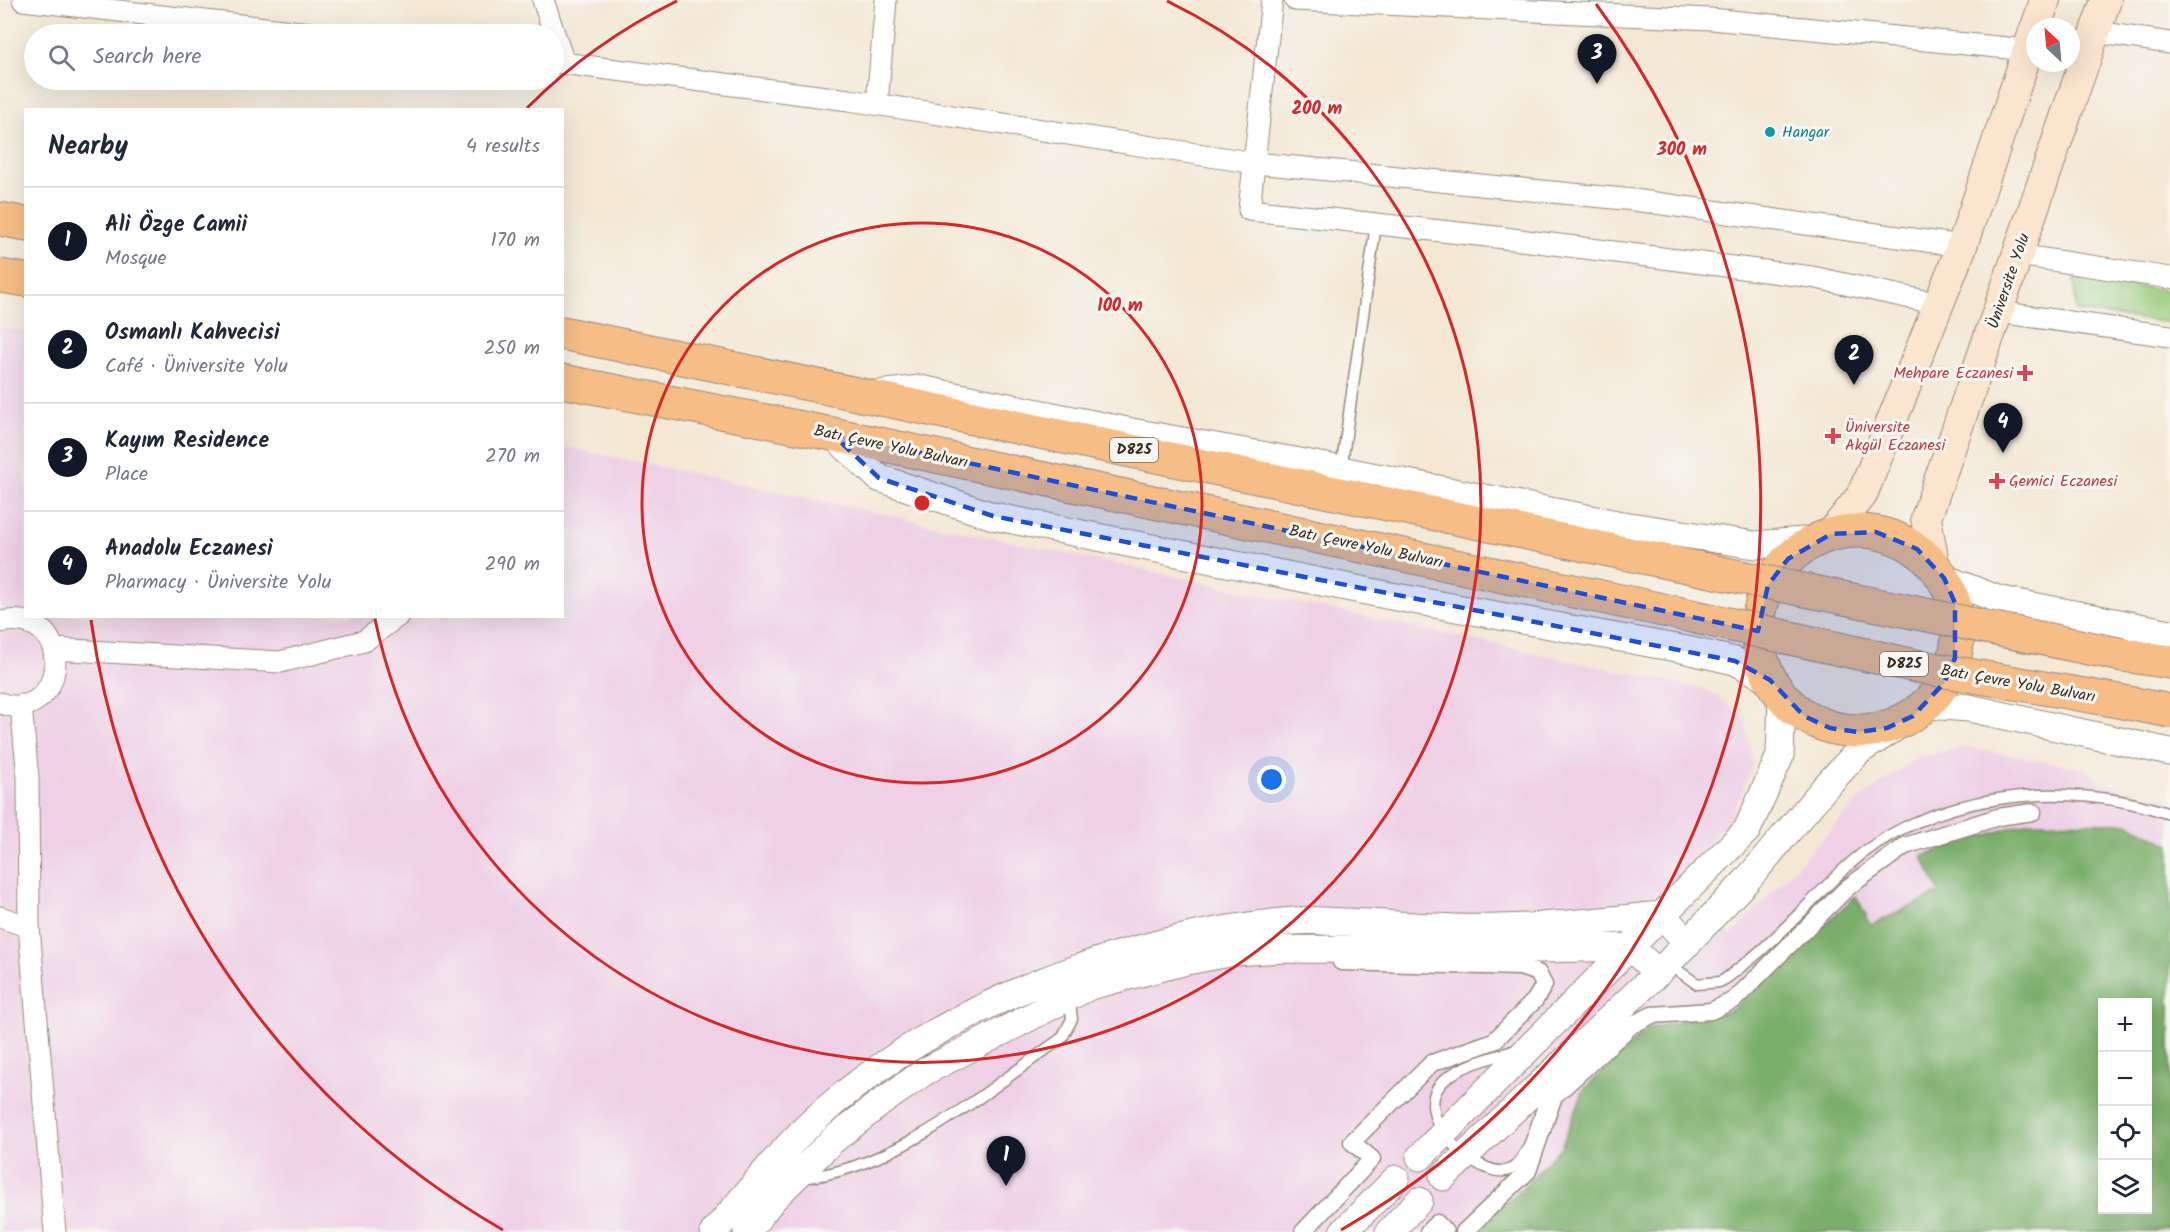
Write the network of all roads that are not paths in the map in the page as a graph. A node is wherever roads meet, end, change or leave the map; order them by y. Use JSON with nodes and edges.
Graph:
{"nodes":[{"id":1,"x":23,"y":0,"type":"edge"},
{"id":2,"x":543,"y":0,"type":"edge"},
{"id":3,"x":886,"y":0,"type":"edge"},
{"id":4,"x":1272,"y":0,"type":"edge"},
{"id":5,"x":1294,"y":0,"type":"edge"},
{"id":6,"x":2045,"y":0,"type":"edge"},
{"id":7,"x":2106,"y":0,"type":"edge"},
{"id":8,"x":1711,"y":10,"type":"edge"},
{"id":9,"x":2039,"y":18,"type":"edge"},
{"id":10,"x":231,"y":24,"type":"edge"},
{"id":11,"x":549,"y":24,"type":"edge"},
{"id":12,"x":2096,"y":32,"type":"junction"},
{"id":13,"x":2026,"y":35,"type":"edge"},
{"id":14,"x":2170,"y":43,"type":"edge"},
{"id":15,"x":2026,"y":57,"type":"edge"},
{"id":16,"x":564,"y":64,"type":"edge"},
{"id":17,"x":877,"y":104,"type":"junction"},
{"id":18,"x":1255,"y":163,"type":"junction"},
{"id":19,"x":0,"y":219,"type":"edge"},
{"id":20,"x":24,"y":224,"type":"edge"},
{"id":21,"x":1376,"y":224,"type":"junction"},
{"id":22,"x":1962,"y":246,"type":"junction"},
{"id":23,"x":2018,"y":255,"type":"junction"},
{"id":24,"x":0,"y":276,"type":"edge"},
{"id":25,"x":2170,"y":278,"type":"edge"},
{"id":26,"x":24,"y":280,"type":"edge"},
{"id":27,"x":1939,"y":304,"type":"junction"},
{"id":28,"x":1998,"y":312,"type":"junction"},
{"id":29,"x":564,"y":333,"type":"edge"},
{"id":30,"x":2170,"y":336,"type":"edge"},
{"id":31,"x":564,"y":381,"type":"edge"},
{"id":32,"x":871,"y":395,"type":"junction"},
{"id":33,"x":832,"y":434,"type":"junction"},
{"id":34,"x":1341,"y":470,"type":"junction"},
{"id":35,"x":1823,"y":537,"type":"junction"},
{"id":36,"x":1939,"y":571,"type":"junction"},
{"id":37,"x":395,"y":618,"type":"edge"},
{"id":38,"x":0,"y":622,"type":"edge"},
{"id":39,"x":2170,"y":633,"type":"edge"},
{"id":40,"x":54,"y":649,"type":"junction"},
{"id":41,"x":2170,"y":662,"type":"edge"},
{"id":42,"x":1776,"y":689,"type":"junction"},
{"id":43,"x":10,"y":704,"type":"edge"},
{"id":44,"x":1920,"y":710,"type":"junction"},
{"id":45,"x":2170,"y":711,"type":"edge"},
{"id":46,"x":2170,"y":752,"type":"edge"},
{"id":47,"x":2033,"y":812,"type":"dead end"},
{"id":48,"x":2170,"y":814,"type":"edge"},
{"id":49,"x":1662,"y":915,"type":"junction"},
{"id":50,"x":0,"y":917,"type":"edge"},
{"id":51,"x":29,"y":927,"type":"junction"},
{"id":52,"x":1688,"y":943,"type":"junction"},
{"id":53,"x":1630,"y":947,"type":"junction"},
{"id":54,"x":1341,"y":962,"type":"dead end"},
{"id":55,"x":1663,"y":968,"type":"junction"},
{"id":56,"x":1066,"y":985,"type":"junction"},
{"id":57,"x":1533,"y":1044,"type":"junction"},
{"id":58,"x":1554,"y":1071,"type":"junction"},
{"id":59,"x":1443,"y":1134,"type":"junction"},
{"id":60,"x":1467,"y":1155,"type":"junction"},
{"id":61,"x":1420,"y":1156,"type":"dead end"},
{"id":62,"x":1443,"y":1178,"type":"dead end"},
{"id":63,"x":794,"y":1179,"type":"junction"},
{"id":64,"x":1396,"y":1179,"type":"dead end"},
{"id":65,"x":1419,"y":1201,"type":"dead end"},
{"id":66,"x":55,"y":1232,"type":"edge"},
{"id":67,"x":714,"y":1232,"type":"edge"},
{"id":68,"x":747,"y":1232,"type":"edge"},
{"id":69,"x":1303,"y":1232,"type":"edge"},
{"id":70,"x":1343,"y":1232,"type":"edge"},
{"id":71,"x":1389,"y":1232,"type":"edge"},
{"id":72,"x":1428,"y":1232,"type":"edge"},
{"id":73,"x":1445,"y":1232,"type":"edge"},
{"id":74,"x":1464,"y":1232,"type":"edge"}],
"edges":[{"from":1,"to":10,"type":"street"},
{"from":2,"to":11,"type":"street"},
{"from":3,"to":17,"type":"street"},
{"from":4,"to":18,"type":"street"},
{"from":5,"to":8,"type":"street"},
{"from":6,"to":9,"type":"main road"},
{"from":7,"to":12,"type":"main road","name":"Üniversite Yolu"},
{"from":8,"to":13,"type":"street"},
{"from":12,"to":14,"type":"street"},
{"from":12,"to":23,"type":"main road","name":"Üniversite Yolu"},
{"from":15,"to":22,"type":"main road"},
{"from":16,"to":17,"type":"street"},
{"from":17,"to":18,"type":"street"},
{"from":18,"to":21,"type":"street"},
{"from":18,"to":22,"type":"street"},
{"from":19,"to":20,"type":"main road"},
{"from":21,"to":27,"type":"street"},
{"from":21,"to":34,"type":"lane"},
{"from":22,"to":27,"type":"main road"},
{"from":23,"to":25,"type":"street"},
{"from":23,"to":28,"type":"main road","name":"Üniversite Yolu"},
{"from":24,"to":26,"type":"main road"},
{"from":27,"to":35,"type":"main road"},
{"from":28,"to":30,"type":"street"},
{"from":28,"to":36,"type":"main road","name":"Üniversite Yolu"},
{"from":29,"to":32,"type":"main road","number":"D825"},
{"from":31,"to":33,"type":"main road","name":"Batı Çevre Yolu Bulvarı","number":"D825"},
{"from":32,"to":34,"type":"street"},
{"from":32,"to":41,"type":"main road","number":"D825","bridge":true},
{"from":33,"to":42,"type":"street"},
{"from":33,"to":45,"type":"main road","name":"Batı Çevre Yolu Bulvarı","number":"D825","bridge":true},
{"from":34,"to":35,"type":"street"},
{"from":35,"to":36,"type":"main road"},
{"from":35,"to":42,"type":"main road"},
{"from":36,"to":39,"type":"street"},
{"from":36,"to":44,"type":"main road"},
{"from":37,"to":40,"type":"street"},
{"from":38,"to":40,"type":"street"},
{"from":40,"to":43,"type":"street"},
{"from":42,"to":44,"type":"main road"},
{"from":42,"to":49,"type":"street"},
{"from":43,"to":51,"type":"street"},
{"from":44,"to":46,"type":"street"},
{"from":44,"to":52,"type":"street"},
{"from":47,"to":74,"type":"street"},
{"from":48,"to":55,"type":"lane"},
{"from":49,"to":52,"type":"street"},
{"from":49,"to":53,"type":"street"},
{"from":49,"to":56,"type":"street"},
{"from":50,"to":51,"type":"street"},
{"from":51,"to":66,"type":"street"},
{"from":52,"to":55,"type":"street"},
{"from":53,"to":55,"type":"street"},
{"from":53,"to":56,"type":"street"},
{"from":53,"to":57,"type":"street"},
{"from":54,"to":69,"type":"street"},
{"from":55,"to":58,"type":"street"},
{"from":56,"to":63,"type":"street"},
{"from":56,"to":63,"type":"lane"},
{"from":56,"to":67,"type":"street"},
{"from":57,"to":59,"type":"street"},
{"from":57,"to":59,"type":"lane"},
{"from":58,"to":60,"type":"street"},
{"from":58,"to":60,"type":"lane"},
{"from":59,"to":60,"type":"lane"},
{"from":59,"to":61,"type":"street"},
{"from":60,"to":62,"type":"street"},
{"from":63,"to":68,"type":"street"},
{"from":64,"to":70,"type":"street"},
{"from":65,"to":71,"type":"street"},
{"from":72,"to":73,"type":"street"}]}
